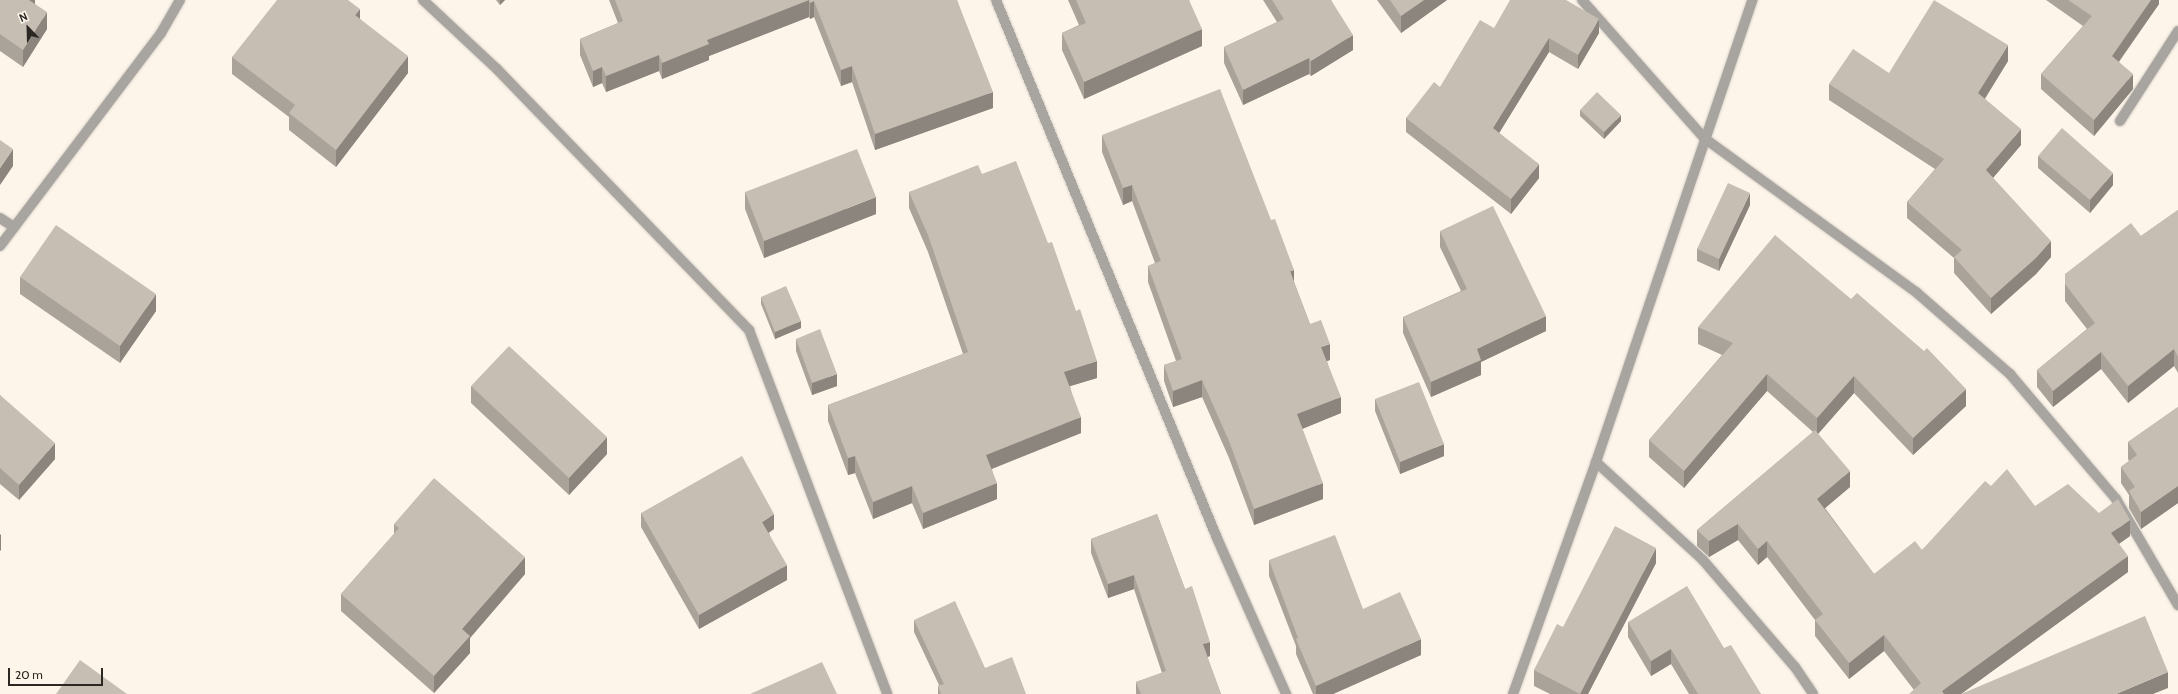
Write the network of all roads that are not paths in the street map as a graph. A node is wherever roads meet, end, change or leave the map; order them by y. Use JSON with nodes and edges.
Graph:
{"nodes":[{"id":1,"x":180,"y":0,"type":"edge"},
{"id":2,"x":423,"y":0,"type":"edge"},
{"id":3,"x":996,"y":0,"type":"edge"},
{"id":4,"x":1582,"y":0,"type":"edge"},
{"id":5,"x":1752,"y":0,"type":"edge"},
{"id":6,"x":2178,"y":32,"type":"edge"},
{"id":7,"x":2120,"y":121,"type":"dead end"},
{"id":8,"x":1704,"y":138,"type":"junction"},
{"id":9,"x":0,"y":218,"type":"edge"},
{"id":10,"x":14,"y":227,"type":"junction"},
{"id":11,"x":0,"y":246,"type":"edge"},
{"id":12,"x":1596,"y":462,"type":"junction"},
{"id":13,"x":2178,"y":605,"type":"edge"},
{"id":14,"x":888,"y":694,"type":"edge"},
{"id":15,"x":1286,"y":694,"type":"edge"},
{"id":16,"x":1513,"y":694,"type":"edge"},
{"id":17,"x":1813,"y":694,"type":"edge"}],
"edges":[{"from":1,"to":10,"type":"street"},
{"from":2,"to":14,"type":"street"},
{"from":3,"to":15,"type":"street"},
{"from":4,"to":8,"type":"street"},
{"from":5,"to":8,"type":"street"},
{"from":6,"to":7,"type":"street"},
{"from":8,"to":12,"type":"street"},
{"from":8,"to":13,"type":"street"},
{"from":9,"to":10,"type":"street"},
{"from":10,"to":11,"type":"street"},
{"from":12,"to":16,"type":"street"},
{"from":12,"to":17,"type":"street"}]}
